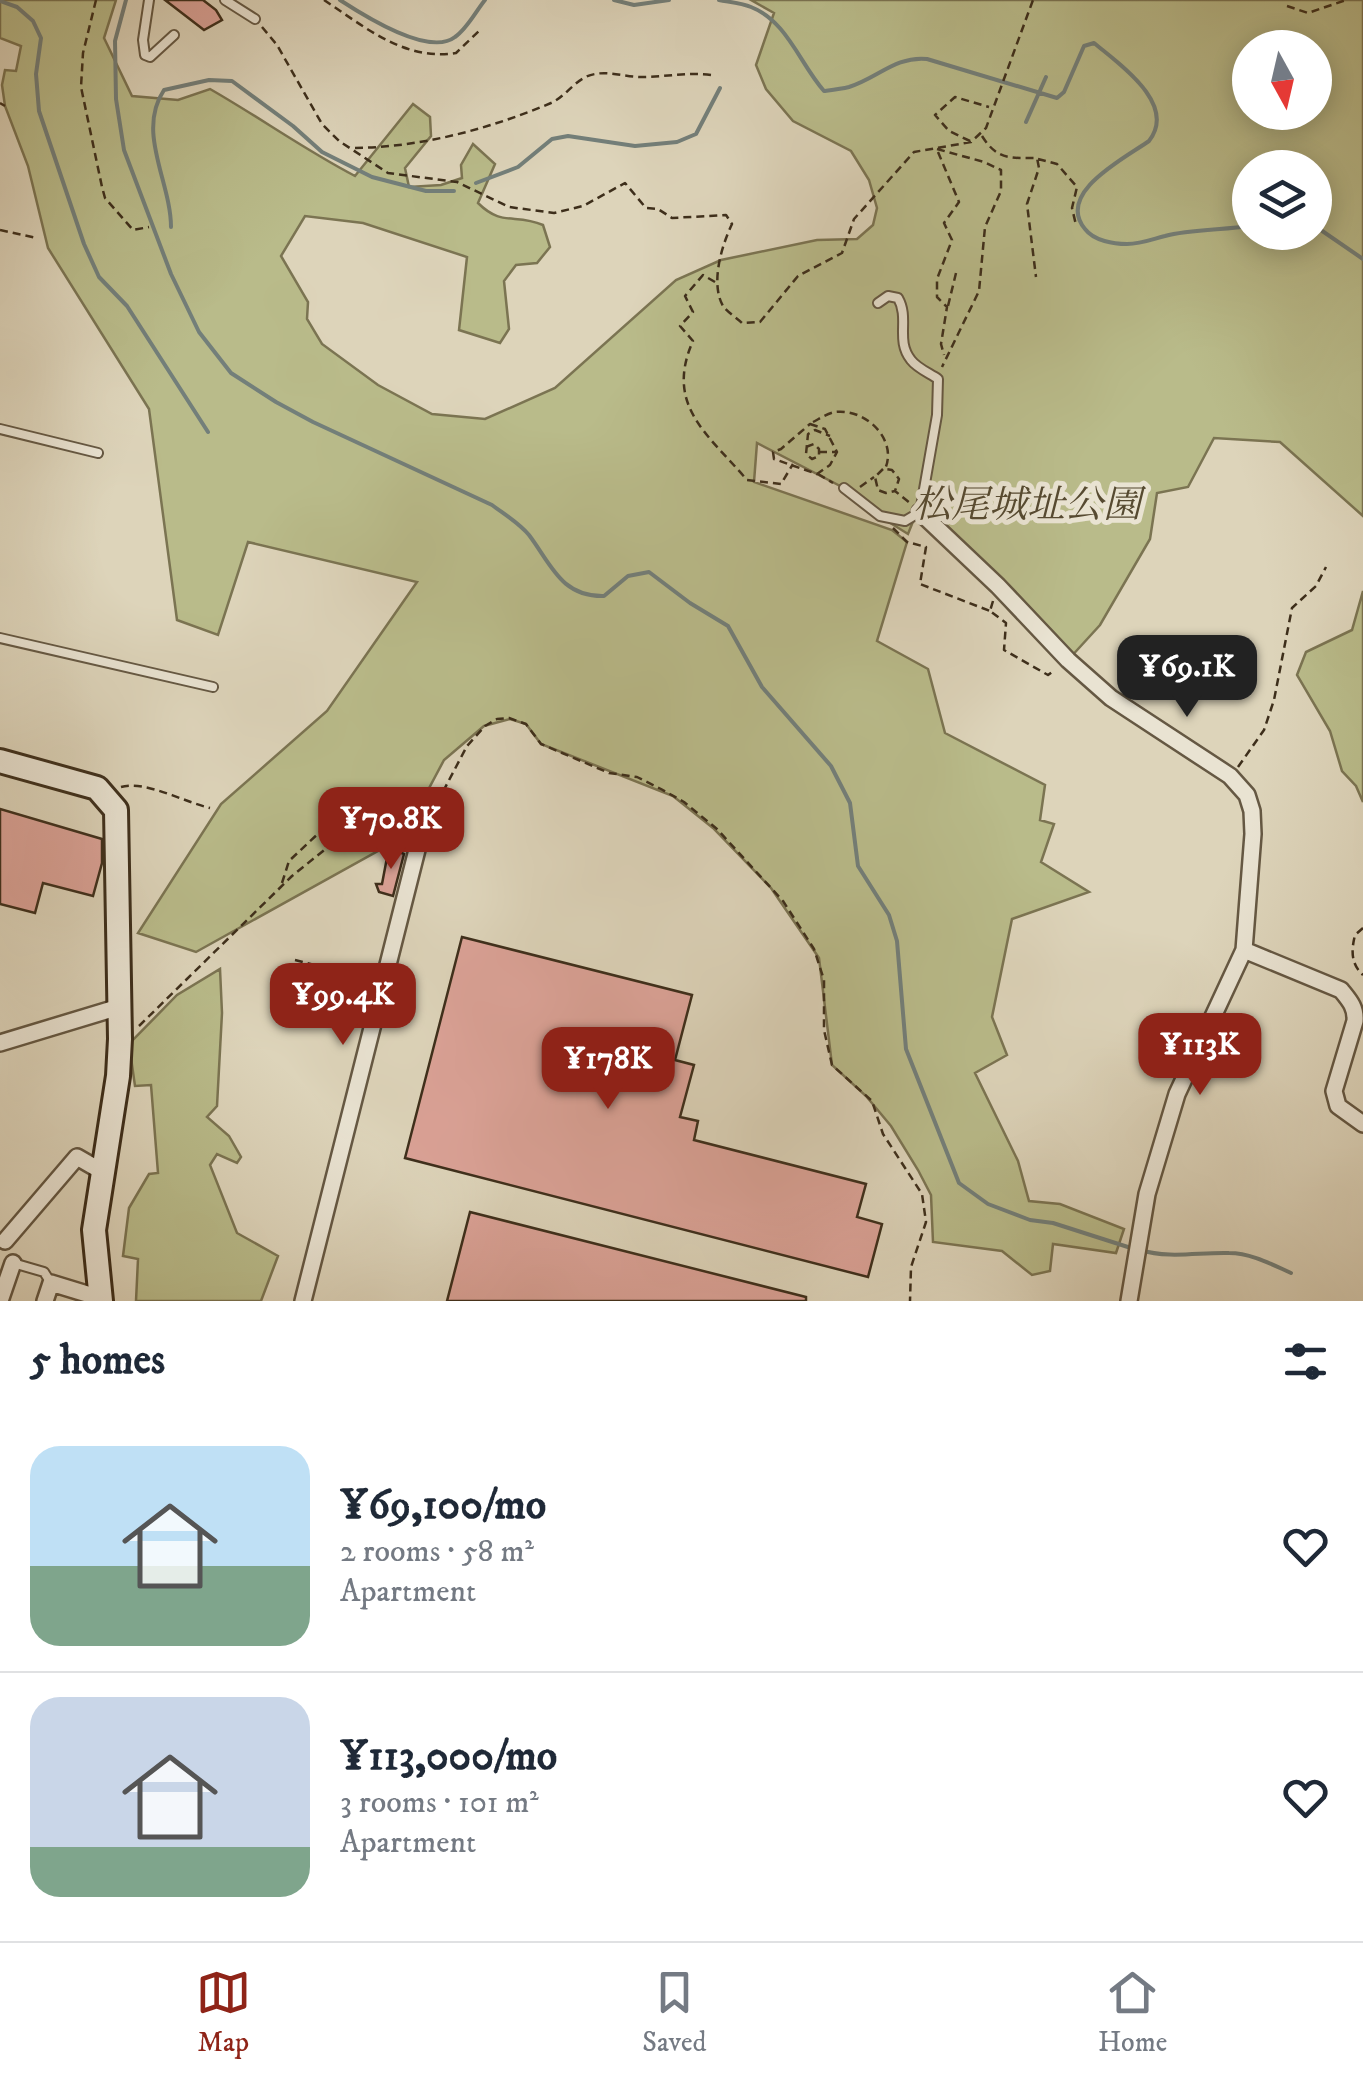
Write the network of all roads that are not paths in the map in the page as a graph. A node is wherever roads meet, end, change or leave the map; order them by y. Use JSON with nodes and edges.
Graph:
{"nodes":[{"id":1,"x":150,"y":0,"type":"edge"},
{"id":2,"x":225,"y":0,"type":"edge"},
{"id":3,"x":255,"y":20,"type":"road end"},
{"id":4,"x":174,"y":35,"type":"dead end"},
{"id":5,"x":878,"y":303,"type":"dead end"},
{"id":6,"x":0,"y":429,"type":"edge"},
{"id":7,"x":98,"y":454,"type":"dead end"},
{"id":8,"x":844,"y":488,"type":"dead end"},
{"id":9,"x":920,"y":512,"type":"junction"},
{"id":10,"x":0,"y":638,"type":"edge"},
{"id":11,"x":213,"y":686,"type":"dead end"},
{"id":12,"x":0,"y":762,"type":"edge"},
{"id":13,"x":432,"y":813,"type":"road end"},
{"id":14,"x":1244,"y":950,"type":"junction"},
{"id":15,"x":120,"y":1007,"type":"junction"},
{"id":16,"x":1359,"y":1013,"type":"edge"},
{"id":17,"x":0,"y":1043,"type":"edge"},
{"id":18,"x":1363,"y":1124,"type":"edge"},
{"id":19,"x":103,"y":1172,"type":"junction"},
{"id":20,"x":5,"y":1241,"type":"dead end"},
{"id":21,"x":13,"y":1264,"type":"joint"},
{"id":22,"x":51,"y":1284,"type":"junction"},
{"id":23,"x":100,"y":1299,"type":"edge"},
{"id":24,"x":0,"y":1301,"type":"edge"},
{"id":25,"x":45,"y":1301,"type":"edge"},
{"id":26,"x":303,"y":1301,"type":"edge"},
{"id":27,"x":1129,"y":1301,"type":"edge"}],
"edges":[{"from":1,"to":4,"type":"lane"},
{"from":2,"to":3,"type":"lane"},
{"from":5,"to":9,"type":"lane"},
{"from":6,"to":7,"type":"lane"},
{"from":8,"to":9,"type":"lane"},
{"from":9,"to":14,"type":"street"},
{"from":10,"to":11,"type":"lane"},
{"from":12,"to":15,"type":"street"},
{"from":13,"to":26,"type":"street"},
{"from":14,"to":16,"type":"street"},
{"from":14,"to":27,"type":"street"},
{"from":15,"to":17,"type":"street"},
{"from":15,"to":19,"type":"street"},
{"from":16,"to":18,"type":"street"},
{"from":19,"to":20,"type":"street"},
{"from":19,"to":23,"type":"street"},
{"from":21,"to":22,"type":"lane"},
{"from":21,"to":24,"type":"street"},
{"from":22,"to":23,"type":"street"},
{"from":22,"to":25,"type":"street"}]}
